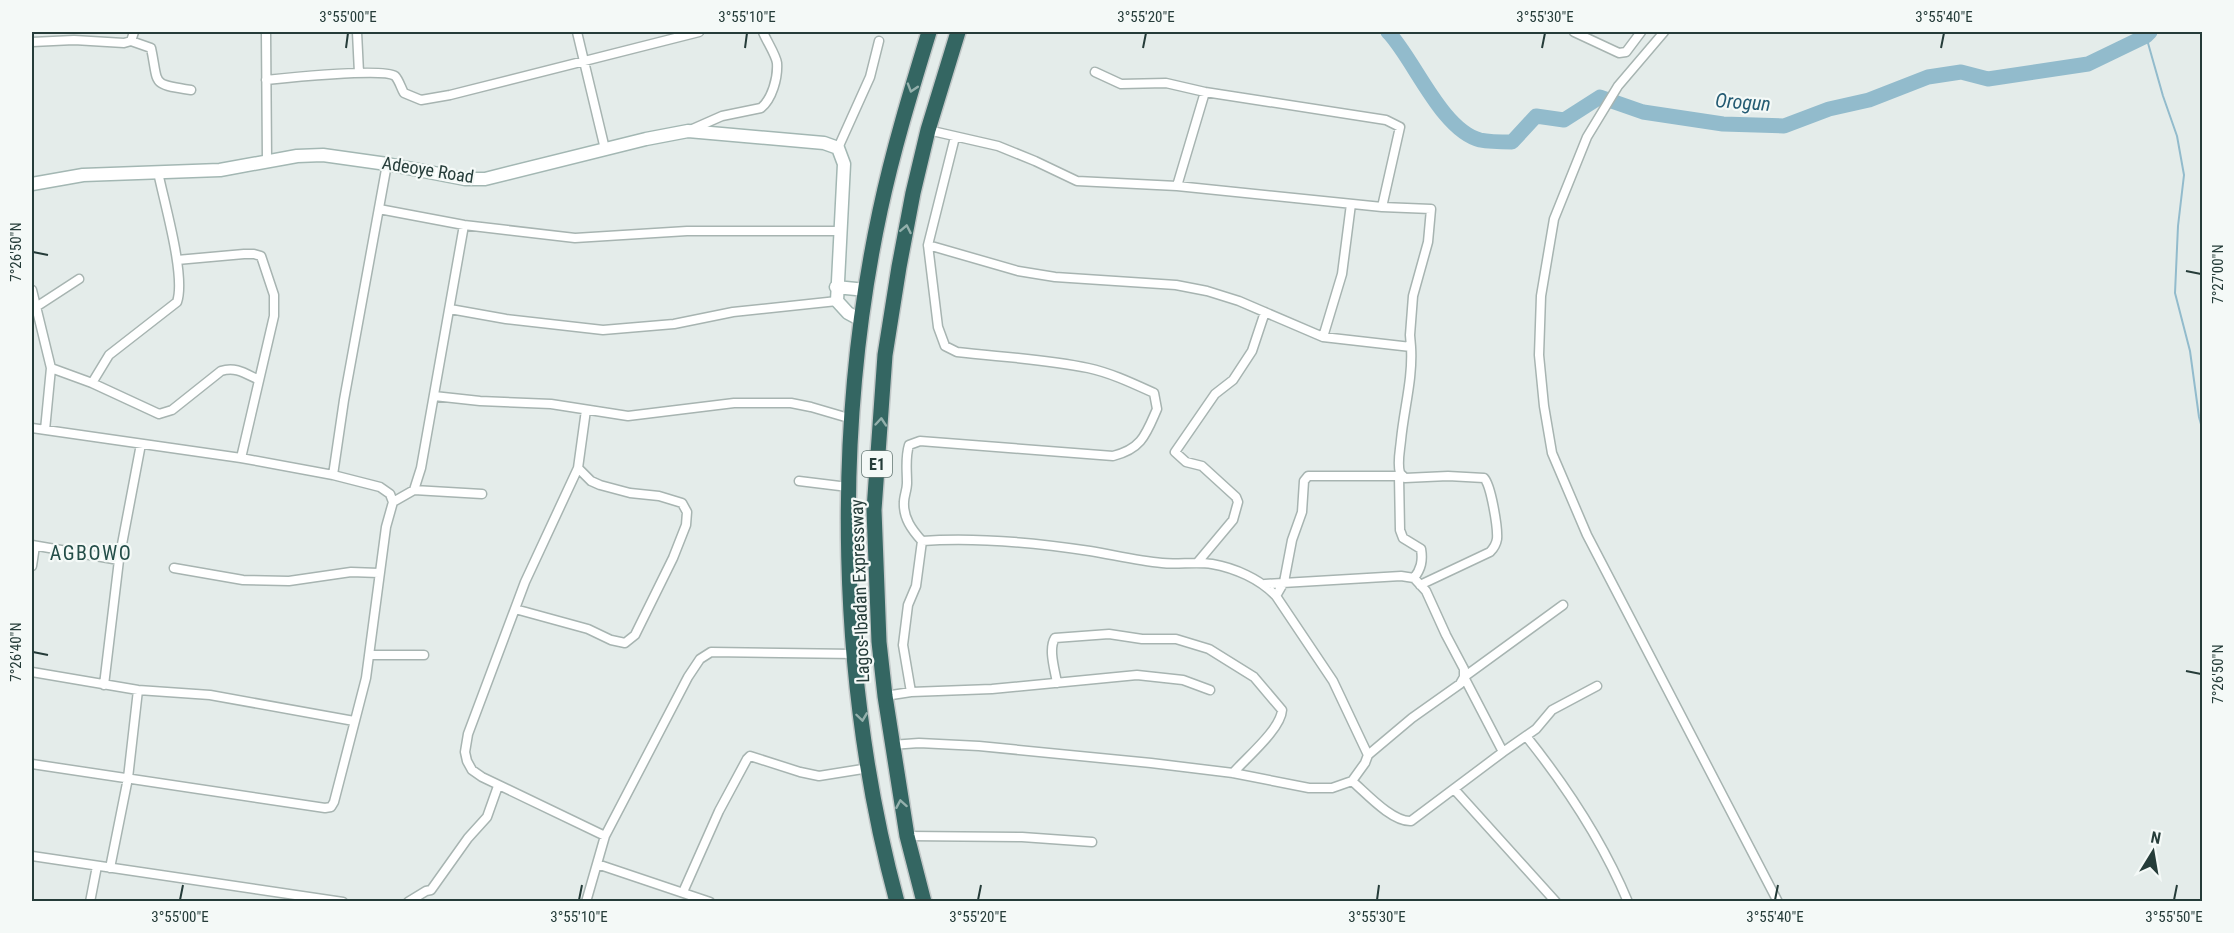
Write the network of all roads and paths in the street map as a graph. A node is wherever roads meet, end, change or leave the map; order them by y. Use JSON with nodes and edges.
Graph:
{"nodes":[{"id":1,"x":134,"y":32,"type":"edge"},
{"id":2,"x":266,"y":32,"type":"edge"},
{"id":3,"x":357,"y":32,"type":"edge"},
{"id":4,"x":578,"y":32,"type":"edge"},
{"id":5,"x":699,"y":32,"type":"edge"},
{"id":6,"x":763,"y":32,"type":"edge"},
{"id":7,"x":929,"y":32,"type":"edge"},
{"id":8,"x":959,"y":32,"type":"edge"},
{"id":9,"x":1574,"y":32,"type":"edge"},
{"id":10,"x":1641,"y":32,"type":"edge"},
{"id":11,"x":1664,"y":32,"type":"edge"},
{"id":12,"x":94,"y":36,"type":"edge"},
{"id":13,"x":131,"y":41,"type":"junction"},
{"id":14,"x":879,"y":41,"type":"dead end"},
{"id":15,"x":32,"y":42,"type":"edge"},
{"id":16,"x":585,"y":60,"type":"junction"},
{"id":17,"x":1095,"y":72,"type":"dead end"},
{"id":18,"x":359,"y":73,"type":"junction"},
{"id":19,"x":266,"y":80,"type":"junction"},
{"id":20,"x":191,"y":90,"type":"dead end"},
{"id":21,"x":1205,"y":92,"type":"junction"},
{"id":22,"x":928,"y":130,"type":"junction"},
{"id":23,"x":688,"y":131,"type":"junction"},
{"id":24,"x":955,"y":137,"type":"junction"},
{"id":25,"x":838,"y":148,"type":"junction"},
{"id":26,"x":605,"y":149,"type":"junction"},
{"id":27,"x":267,"y":161,"type":"junction"},
{"id":28,"x":387,"y":164,"type":"junction"},
{"id":29,"x":158,"y":172,"type":"junction"},
{"id":30,"x":32,"y":184,"type":"edge"},
{"id":31,"x":1177,"y":186,"type":"junction"},
{"id":32,"x":1351,"y":204,"type":"junction"},
{"id":33,"x":1382,"y":207,"type":"junction"},
{"id":34,"x":379,"y":209,"type":"junction"},
{"id":35,"x":464,"y":225,"type":"junction"},
{"id":36,"x":840,"y":231,"type":"junction"},
{"id":37,"x":928,"y":244,"type":"junction"},
{"id":38,"x":177,"y":260,"type":"junction"},
{"id":39,"x":79,"y":279,"type":"dead end"},
{"id":40,"x":836,"y":287,"type":"junction"},
{"id":41,"x":32,"y":290,"type":"edge"},
{"id":42,"x":866,"y":290,"type":"junction"},
{"id":43,"x":837,"y":301,"type":"junction"},
{"id":44,"x":36,"y":307,"type":"junction"},
{"id":45,"x":450,"y":309,"type":"junction"},
{"id":46,"x":1265,"y":312,"type":"junction"},
{"id":47,"x":861,"y":320,"type":"junction"},
{"id":48,"x":1323,"y":337,"type":"junction"},
{"id":49,"x":1411,"y":347,"type":"junction"},
{"id":50,"x":51,"y":368,"type":"junction"},
{"id":51,"x":260,"y":380,"type":"junction"},
{"id":52,"x":92,"y":382,"type":"junction"},
{"id":53,"x":434,"y":396,"type":"junction"},
{"id":54,"x":586,"y":410,"type":"junction"},
{"id":55,"x":852,"y":419,"type":"junction"},
{"id":56,"x":32,"y":429,"type":"edge"},
{"id":57,"x":45,"y":430,"type":"junction"},
{"id":58,"x":141,"y":444,"type":"junction"},
{"id":59,"x":242,"y":458,"type":"junction"},
{"id":60,"x":578,"y":468,"type":"junction"},
{"id":61,"x":333,"y":475,"type":"junction"},
{"id":62,"x":1400,"y":476,"type":"junction"},
{"id":63,"x":799,"y":481,"type":"dead end"},
{"id":64,"x":848,"y":487,"type":"junction"},
{"id":65,"x":414,"y":490,"type":"junction"},
{"id":66,"x":482,"y":494,"type":"dead end"},
{"id":67,"x":393,"y":502,"type":"junction"},
{"id":68,"x":922,"y":541,"type":"junction"},
{"id":69,"x":33,"y":545,"type":"edge"},
{"id":70,"x":119,"y":560,"type":"junction"},
{"id":71,"x":1197,"y":563,"type":"junction"},
{"id":72,"x":32,"y":566,"type":"edge"},
{"id":73,"x":174,"y":568,"type":"dead end"},
{"id":74,"x":379,"y":573,"type":"junction"},
{"id":75,"x":1284,"y":582,"type":"junction"},
{"id":76,"x":1417,"y":582,"type":"junction"},
{"id":77,"x":1265,"y":584,"type":"junction"},
{"id":78,"x":1276,"y":596,"type":"junction"},
{"id":79,"x":1563,"y":605,"type":"dead end"},
{"id":80,"x":515,"y":609,"type":"junction"},
{"id":81,"x":855,"y":654,"type":"junction"},
{"id":82,"x":370,"y":655,"type":"junction"},
{"id":83,"x":424,"y":655,"type":"dead end"},
{"id":84,"x":32,"y":672,"type":"edge"},
{"id":85,"x":1464,"y":677,"type":"junction"},
{"id":86,"x":1057,"y":683,"type":"junction"},
{"id":87,"x":104,"y":685,"type":"junction"},
{"id":88,"x":1596,"y":686,"type":"dead end"},
{"id":89,"x":138,"y":690,"type":"junction"},
{"id":90,"x":1210,"y":690,"type":"dead end"},
{"id":91,"x":911,"y":692,"type":"junction"},
{"id":92,"x":885,"y":696,"type":"junction"},
{"id":93,"x":354,"y":721,"type":"junction"},
{"id":94,"x":1526,"y":736,"type":"junction"},
{"id":95,"x":891,"y":745,"type":"junction"},
{"id":96,"x":1503,"y":752,"type":"junction"},
{"id":97,"x":1368,"y":755,"type":"junction"},
{"id":98,"x":32,"y":764,"type":"edge"},
{"id":99,"x":869,"y":768,"type":"junction"},
{"id":100,"x":1233,"y":773,"type":"junction"},
{"id":101,"x":128,"y":778,"type":"junction"},
{"id":102,"x":1352,"y":781,"type":"junction"},
{"id":103,"x":498,"y":786,"type":"junction"},
{"id":104,"x":1454,"y":789,"type":"junction"},
{"id":105,"x":605,"y":836,"type":"junction"},
{"id":106,"x":907,"y":836,"type":"junction"},
{"id":107,"x":1092,"y":842,"type":"dead end"},
{"id":108,"x":32,"y":856,"type":"edge"},
{"id":109,"x":597,"y":864,"type":"junction"},
{"id":110,"x":97,"y":866,"type":"junction"},
{"id":111,"x":110,"y":868,"type":"junction"},
{"id":112,"x":683,"y":892,"type":"junction"},
{"id":113,"x":90,"y":902,"type":"edge"},
{"id":114,"x":343,"y":902,"type":"edge"},
{"id":115,"x":408,"y":902,"type":"edge"},
{"id":116,"x":586,"y":902,"type":"edge"},
{"id":117,"x":710,"y":902,"type":"edge"},
{"id":118,"x":897,"y":902,"type":"edge"},
{"id":119,"x":924,"y":902,"type":"edge"},
{"id":120,"x":1556,"y":902,"type":"edge"},
{"id":121,"x":1628,"y":902,"type":"edge"},
{"id":122,"x":1778,"y":902,"type":"edge"}],
"edges":[{"from":1,"to":13,"type":"street"},
{"from":2,"to":19,"type":"street"},
{"from":3,"to":18,"type":"street"},
{"from":4,"to":16,"type":"street"},
{"from":5,"to":16,"type":"street"},
{"from":6,"to":23,"type":"street"},
{"from":7,"to":42,"type":"highway","name":"Lagos-Ibadan Expressway","number":"E1","one_way":true},
{"from":8,"to":22,"type":"highway","name":"Lagos-Ibadan Expressway","number":"E1"},
{"from":9,"to":10,"type":"street"},
{"from":11,"to":122,"type":"street"},
{"from":12,"to":13,"type":"street"},
{"from":12,"to":15,"type":"street"},
{"from":13,"to":20,"type":"street"},
{"from":14,"to":25,"type":"street"},
{"from":16,"to":18,"type":"street"},
{"from":16,"to":26,"type":"street"},
{"from":17,"to":21,"type":"street"},
{"from":18,"to":19,"type":"street"},
{"from":19,"to":27,"type":"street"},
{"from":21,"to":31,"type":"street"},
{"from":21,"to":33,"type":"street"},
{"from":22,"to":24,"type":"street"},
{"from":92,"to":22,"type":"highway","name":"Lagos-Ibadan Expressway","number":"E1","one_way":true},
{"from":23,"to":25,"type":"street","name":"Adeoye Road"},
{"from":23,"to":26,"type":"street","name":"Adeoye Road"},
{"from":24,"to":31,"type":"street"},
{"from":24,"to":37,"type":"street"},
{"from":25,"to":36,"type":"street"},
{"from":26,"to":28,"type":"street","name":"Adeoye Road"},
{"from":27,"to":28,"type":"street","name":"Adeoye Road"},
{"from":27,"to":29,"type":"street","name":"Adeoye Road"},
{"from":28,"to":34,"type":"street"},
{"from":29,"to":30,"type":"street","name":"Adeoye Road"},
{"from":29,"to":38,"type":"street"},
{"from":31,"to":32,"type":"street"},
{"from":32,"to":33,"type":"street"},
{"from":32,"to":48,"type":"street"},
{"from":33,"to":49,"type":"street"},
{"from":34,"to":35,"type":"street"},
{"from":34,"to":61,"type":"street"},
{"from":35,"to":36,"type":"street"},
{"from":35,"to":45,"type":"street"},
{"from":36,"to":40,"type":"street"},
{"from":37,"to":46,"type":"street"},
{"from":37,"to":68,"type":"street"},
{"from":38,"to":51,"type":"street"},
{"from":38,"to":52,"type":"street"},
{"from":39,"to":44,"type":"street"},
{"from":40,"to":42,"type":"street"},
{"from":40,"to":43,"type":"street"},
{"from":41,"to":44,"type":"street"},
{"from":42,"to":47,"type":"highway","name":"Lagos-Ibadan Expressway","number":"E1"},
{"from":43,"to":45,"type":"street"},
{"from":43,"to":47,"type":"street"},
{"from":44,"to":50,"type":"street"},
{"from":45,"to":53,"type":"street"},
{"from":46,"to":48,"type":"street"},
{"from":46,"to":71,"type":"street"},
{"from":47,"to":55,"type":"highway","name":"Lagos-Ibadan Expressway","number":"E1"},
{"from":48,"to":49,"type":"street"},
{"from":49,"to":62,"type":"street"},
{"from":50,"to":52,"type":"street"},
{"from":50,"to":57,"type":"street"},
{"from":51,"to":52,"type":"street"},
{"from":51,"to":59,"type":"street"},
{"from":53,"to":54,"type":"street"},
{"from":53,"to":65,"type":"street"},
{"from":54,"to":55,"type":"street"},
{"from":54,"to":60,"type":"street"},
{"from":55,"to":64,"type":"highway","name":"Lagos-Ibadan Expressway","number":"E1"},
{"from":56,"to":57,"type":"street"},
{"from":57,"to":58,"type":"street"},
{"from":58,"to":59,"type":"street"},
{"from":58,"to":70,"type":"street"},
{"from":59,"to":61,"type":"street"},
{"from":60,"to":80,"type":"street"},
{"from":60,"to":80,"type":"street"},
{"from":61,"to":67,"type":"street"},
{"from":62,"to":75,"type":"street"},
{"from":62,"to":76,"type":"street"},
{"from":62,"to":76,"type":"street"},
{"from":63,"to":64,"type":"street"},
{"from":64,"to":81,"type":"highway","name":"Lagos-Ibadan Expressway","number":"E1"},
{"from":65,"to":66,"type":"street"},
{"from":65,"to":67,"type":"street"},
{"from":67,"to":74,"type":"street"},
{"from":68,"to":71,"type":"street"},
{"from":68,"to":91,"type":"street"},
{"from":69,"to":70,"type":"street"},
{"from":69,"to":72,"type":"street"},
{"from":70,"to":87,"type":"street"},
{"from":71,"to":77,"type":"street"},
{"from":73,"to":74,"type":"street"},
{"from":74,"to":82,"type":"street"},
{"from":75,"to":76,"type":"street"},
{"from":75,"to":77,"type":"street"},
{"from":75,"to":78,"type":"street"},
{"from":76,"to":85,"type":"street"},
{"from":77,"to":78,"type":"street"},
{"from":78,"to":97,"type":"street"},
{"from":79,"to":85,"type":"street"},
{"from":80,"to":103,"type":"street"},
{"from":81,"to":99,"type":"highway","name":"Lagos-Ibadan Expressway","number":"E1","one_way":true},
{"from":81,"to":105,"type":"street"},
{"from":82,"to":83,"type":"street"},
{"from":82,"to":93,"type":"street"},
{"from":84,"to":87,"type":"street"},
{"from":85,"to":96,"type":"street"},
{"from":85,"to":97,"type":"street"},
{"from":86,"to":90,"type":"street"},
{"from":86,"to":91,"type":"street"},
{"from":86,"to":100,"type":"street"},
{"from":87,"to":89,"type":"street"},
{"from":88,"to":94,"type":"street"},
{"from":89,"to":93,"type":"street"},
{"from":89,"to":101,"type":"street"},
{"from":91,"to":92,"type":"street"},
{"from":92,"to":95,"type":"highway","name":"Lagos-Ibadan Expressway","number":"E1"},
{"from":93,"to":101,"type":"street"},
{"from":94,"to":96,"type":"street"},
{"from":94,"to":121,"type":"street"},
{"from":95,"to":100,"type":"street"},
{"from":106,"to":95,"type":"highway","name":"Lagos-Ibadan Expressway","number":"E1","one_way":true},
{"from":96,"to":104,"type":"street"},
{"from":97,"to":102,"type":"street"},
{"from":98,"to":101,"type":"street"},
{"from":99,"to":112,"type":"street"},
{"from":99,"to":118,"type":"highway","name":"Lagos-Ibadan Expressway","number":"E1"},
{"from":100,"to":102,"type":"street"},
{"from":101,"to":111,"type":"street"},
{"from":102,"to":104,"type":"street"},
{"from":103,"to":105,"type":"street"},
{"from":103,"to":115,"type":"street"},
{"from":104,"to":120,"type":"street"},
{"from":105,"to":109,"type":"street"},
{"from":106,"to":107,"type":"street"},
{"from":106,"to":119,"type":"highway","name":"Lagos-Ibadan Expressway","number":"E1"},
{"from":108,"to":110,"type":"street"},
{"from":109,"to":112,"type":"street"},
{"from":109,"to":116,"type":"street"},
{"from":110,"to":111,"type":"street"},
{"from":110,"to":113,"type":"street"},
{"from":111,"to":114,"type":"street"},
{"from":112,"to":117,"type":"street"}]}
